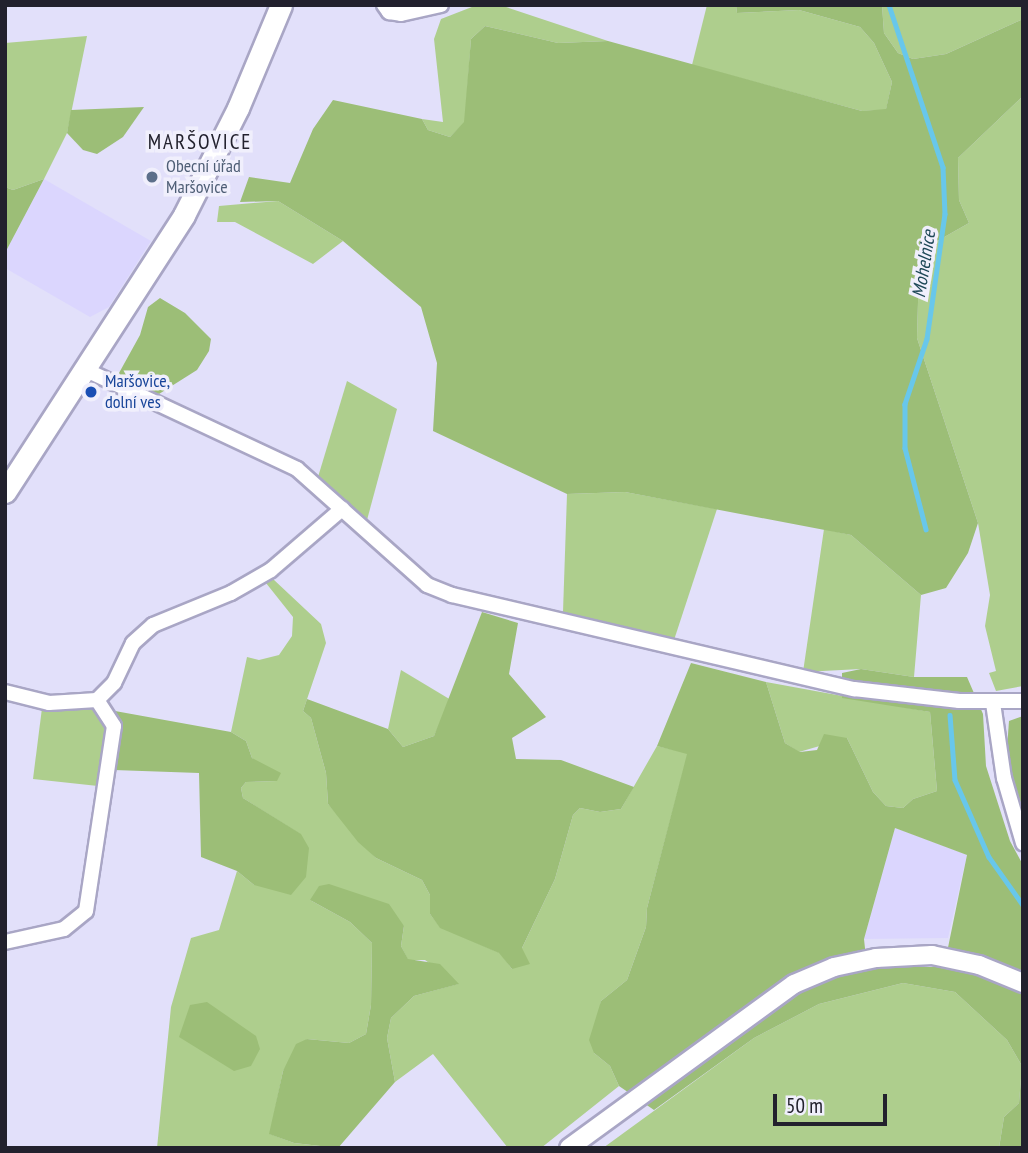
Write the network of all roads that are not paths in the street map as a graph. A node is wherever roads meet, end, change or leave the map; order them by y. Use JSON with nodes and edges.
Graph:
{"nodes":[{"id":1,"x":281,"y":5,"type":"edge"},
{"id":2,"x":384,"y":5,"type":"edge"},
{"id":3,"x":441,"y":5,"type":"edge"},
{"id":4,"x":86,"y":370,"type":"junction"},
{"id":5,"x":5,"y":492,"type":"edge"},
{"id":6,"x":342,"y":509,"type":"junction"},
{"id":7,"x":5,"y":692,"type":"edge"},
{"id":8,"x":97,"y":701,"type":"junction"},
{"id":9,"x":1023,"y":701,"type":"edge"},
{"id":10,"x":993,"y":703,"type":"junction"},
{"id":11,"x":1023,"y":843,"type":"edge"},
{"id":12,"x":5,"y":942,"type":"edge"},
{"id":13,"x":1023,"y":984,"type":"edge"},
{"id":14,"x":569,"y":1148,"type":"edge"}],
"edges":[{"from":1,"to":4,"type":"main road"},
{"from":2,"to":3,"type":"street"},
{"from":4,"to":5,"type":"main road"},
{"from":4,"to":6,"type":"street"},
{"from":6,"to":8,"type":"street"},
{"from":6,"to":10,"type":"street"},
{"from":7,"to":8,"type":"street"},
{"from":8,"to":12,"type":"street"},
{"from":9,"to":10,"type":"street"},
{"from":10,"to":11,"type":"street"},
{"from":13,"to":14,"type":"street"}]}
